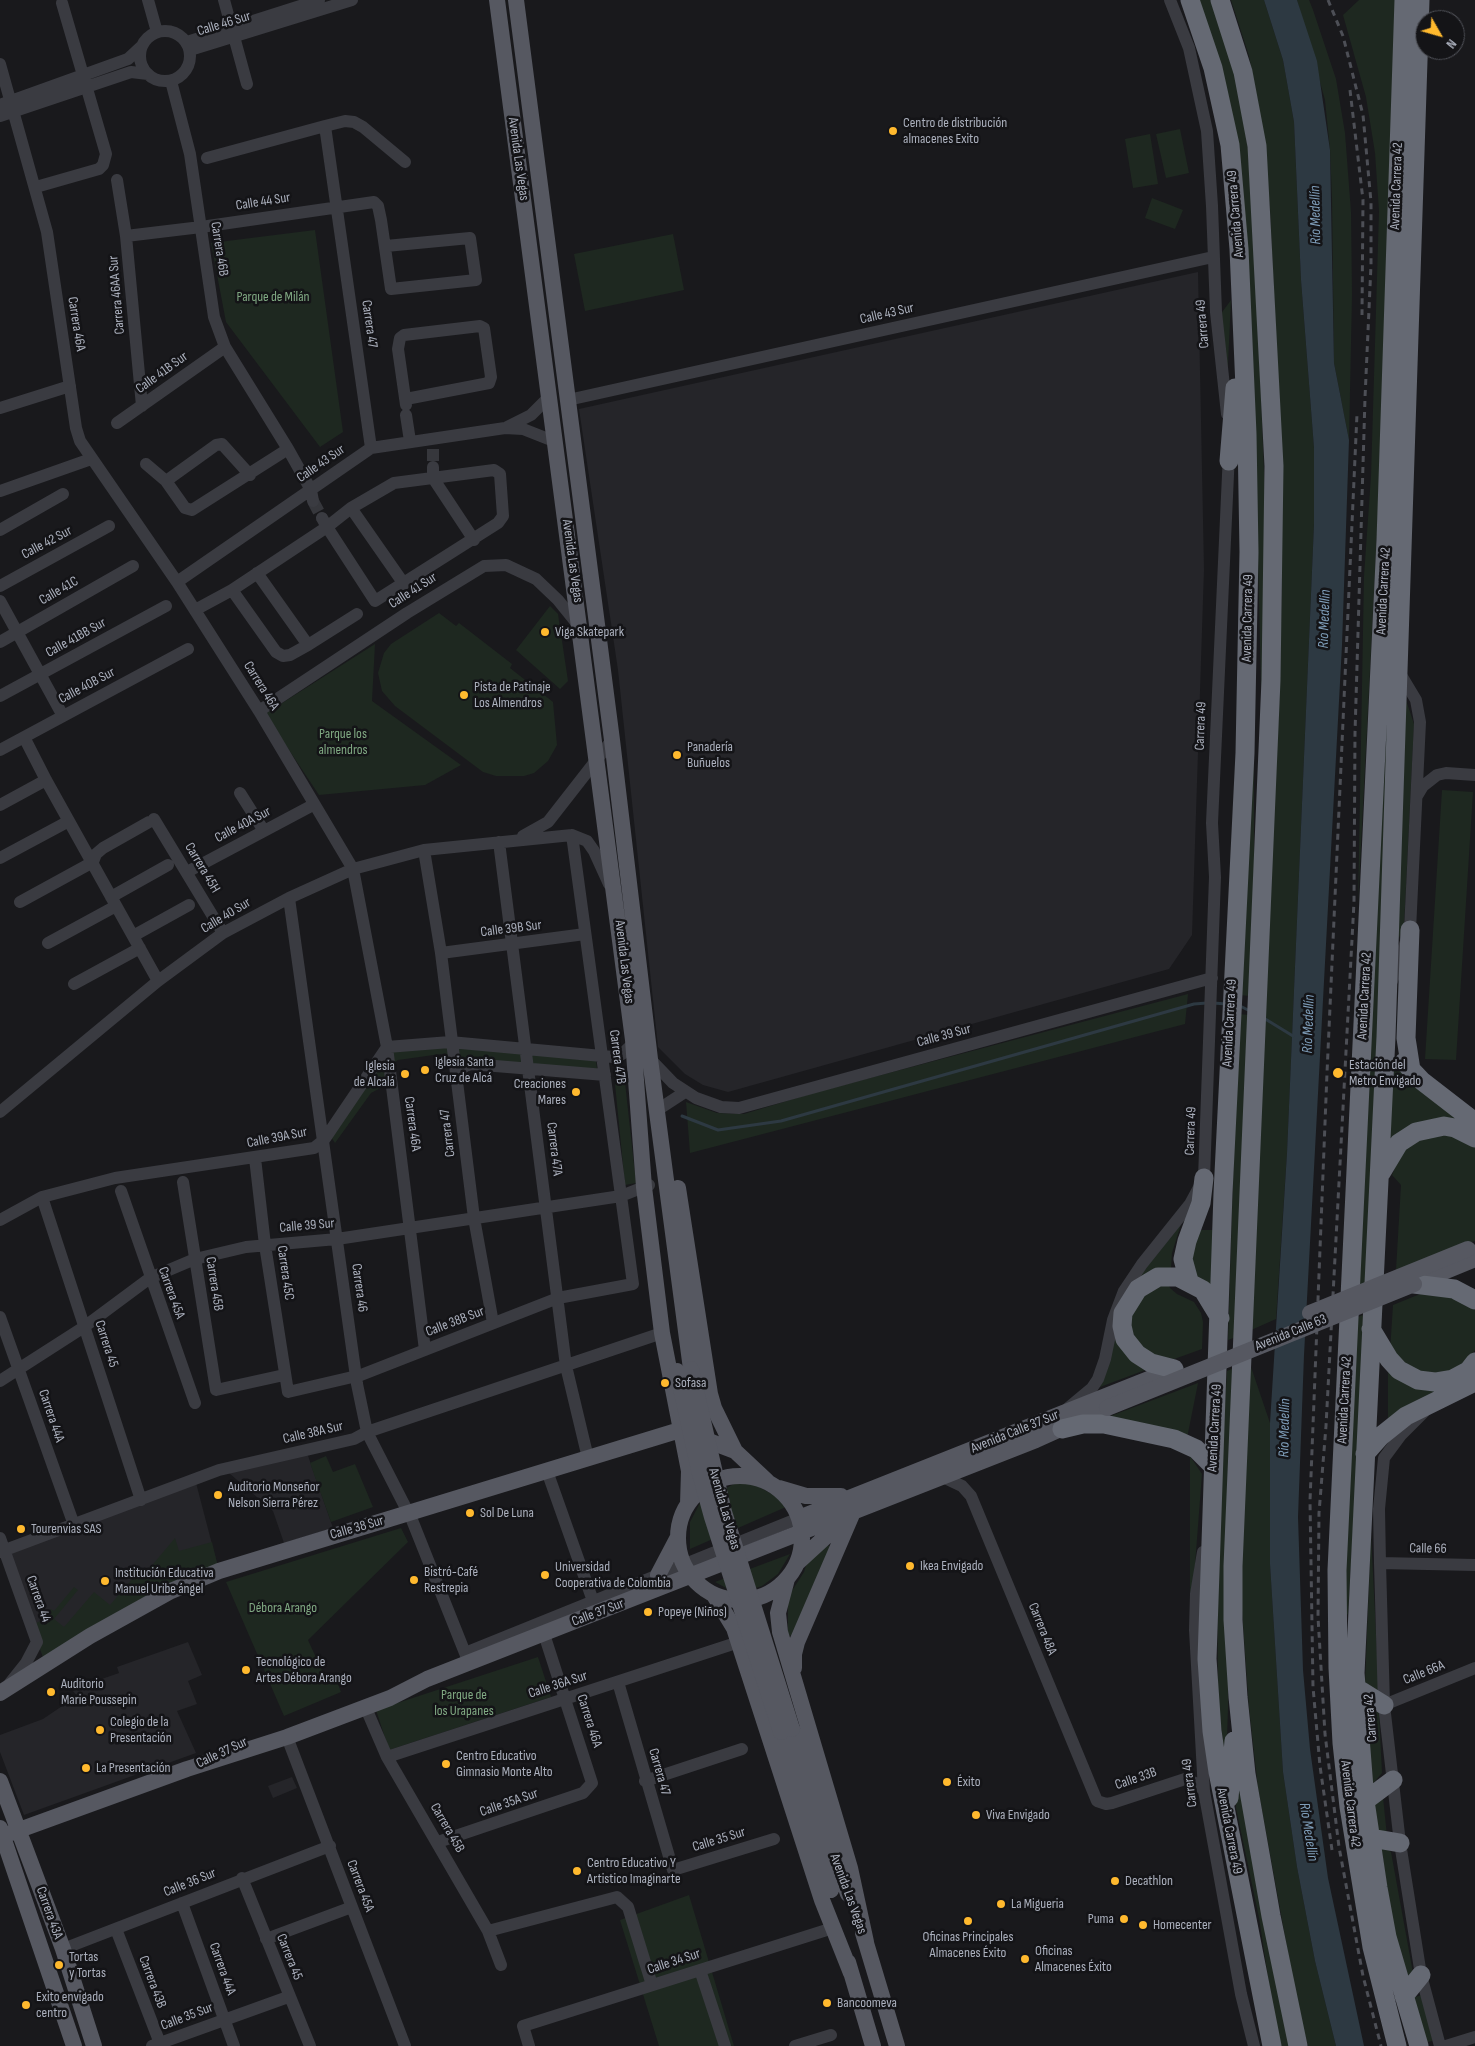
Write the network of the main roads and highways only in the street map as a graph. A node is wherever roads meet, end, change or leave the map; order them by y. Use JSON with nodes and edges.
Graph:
{"nodes":[{"id":1,"x":497,"y":0,"type":"edge"},
{"id":2,"x":516,"y":0,"type":"edge"},
{"id":3,"x":1190,"y":0,"type":"edge"},
{"id":4,"x":1220,"y":0,"type":"edge"},
{"id":5,"x":1404,"y":0,"type":"edge"},
{"id":6,"x":1420,"y":0,"type":"edge"},
{"id":7,"x":1242,"y":312,"type":"junction"},
{"id":8,"x":1408,"y":349,"type":"junction"},
{"id":9,"x":1391,"y":396,"type":"junction"},
{"id":10,"x":1229,"y":461,"type":"road end"},
{"id":11,"x":1248,"y":650,"type":"junction"},
{"id":12,"x":602,"y":789,"type":"junction"},
{"id":13,"x":1266,"y":795,"type":"junction"},
{"id":14,"x":623,"y":830,"type":"junction"},
{"id":15,"x":1410,"y":930,"type":"road end"},
{"id":16,"x":1386,"y":1036,"type":"junction"},
{"id":17,"x":1411,"y":1070,"type":"junction"},
{"id":18,"x":638,"y":1092,"type":"junction"},
{"id":19,"x":659,"y":1105,"type":"junction"},
{"id":20,"x":1475,"y":1122,"type":"edge"},
{"id":21,"x":1475,"y":1138,"type":"edge"},
{"id":22,"x":1379,"y":1177,"type":"junction"},
{"id":23,"x":1204,"y":1178,"type":"road end"},
{"id":24,"x":646,"y":1186,"type":"junction"},
{"id":25,"x":1473,"y":1251,"type":"edge"},
{"id":26,"x":1189,"y":1281,"type":"junction"},
{"id":27,"x":1414,"y":1284,"type":"junction"},
{"id":28,"x":1475,"y":1300,"type":"edge"},
{"id":29,"x":1220,"y":1318,"type":"junction"},
{"id":30,"x":1371,"y":1329,"type":"junction"},
{"id":31,"x":1475,"y":1362,"type":"edge"},
{"id":32,"x":1174,"y":1369,"type":"junction"},
{"id":33,"x":684,"y":1370,"type":"junction"},
{"id":34,"x":1475,"y":1382,"type":"edge"},
{"id":35,"x":710,"y":1394,"type":"junction"},
{"id":36,"x":676,"y":1408,"type":"junction"},
{"id":37,"x":1107,"y":1408,"type":"joint"},
{"id":38,"x":1061,"y":1421,"type":"junction"},
{"id":39,"x":680,"y":1430,"type":"junction"},
{"id":40,"x":735,"y":1451,"type":"junction"},
{"id":41,"x":1365,"y":1454,"type":"junction"},
{"id":42,"x":1213,"y":1466,"type":"junction"},
{"id":43,"x":773,"y":1485,"type":"junction"},
{"id":44,"x":856,"y":1495,"type":"junction"},
{"id":45,"x":688,"y":1504,"type":"junction"},
{"id":46,"x":853,"y":1512,"type":"junction"},
{"id":47,"x":801,"y":1525,"type":"junction"},
{"id":48,"x":678,"y":1537,"type":"junction"},
{"id":49,"x":798,"y":1563,"type":"junction"},
{"id":50,"x":687,"y":1571,"type":"junction"},
{"id":51,"x":787,"y":1579,"type":"junction"},
{"id":52,"x":660,"y":1581,"type":"junction"},
{"id":53,"x":710,"y":1593,"type":"junction"},
{"id":54,"x":571,"y":1610,"type":"road end"},
{"id":55,"x":1337,"y":1615,"type":"junction"},
{"id":56,"x":586,"y":1618,"type":"junction"},
{"id":57,"x":427,"y":1679,"type":"junction"},
{"id":58,"x":1355,"y":1680,"type":"junction"},
{"id":59,"x":797,"y":1688,"type":"junction"},
{"id":60,"x":2,"y":1692,"type":"edge"},
{"id":61,"x":1238,"y":1697,"type":"junction"},
{"id":62,"x":1384,"y":1705,"type":"road end"},
{"id":63,"x":760,"y":1707,"type":"junction"},
{"id":64,"x":787,"y":1731,"type":"junction"},
{"id":65,"x":186,"y":1769,"type":"junction"},
{"id":66,"x":1392,"y":1780,"type":"road end"},
{"id":67,"x":0,"y":1781,"type":"edge"},
{"id":68,"x":1365,"y":1801,"type":"junction"},
{"id":69,"x":1227,"y":1821,"type":"junction"},
{"id":70,"x":19,"y":1830,"type":"junction"},
{"id":71,"x":1,"y":1834,"type":"edge"},
{"id":72,"x":1371,"y":1838,"type":"junction"},
{"id":73,"x":1400,"y":1843,"type":"road end"},
{"id":74,"x":1387,"y":1938,"type":"junction"},
{"id":75,"x":866,"y":1942,"type":"junction"},
{"id":76,"x":850,"y":1973,"type":"junction"},
{"id":77,"x":1421,"y":1974,"type":"road end"},
{"id":78,"x":1404,"y":1996,"type":"junction"},
{"id":79,"x":74,"y":2046,"type":"edge"},
{"id":80,"x":94,"y":2046,"type":"edge"},
{"id":81,"x":873,"y":2046,"type":"edge"},
{"id":82,"x":897,"y":2046,"type":"edge"},
{"id":83,"x":1272,"y":2046,"type":"edge"},
{"id":84,"x":1298,"y":2046,"type":"edge"},
{"id":85,"x":1397,"y":2046,"type":"edge"},
{"id":86,"x":1407,"y":2046,"type":"edge"},
{"id":87,"x":1419,"y":2046,"type":"edge"}],
"edges":[{"from":1,"to":12,"type":"main road","name":"Avenida Las Vegas"},
{"from":2,"to":14,"type":"main road","name":"Avenida Las Vegas"},
{"from":3,"to":7,"type":"highway","name":"Avenida Carrera 49"},
{"from":4,"to":13,"type":"highway","name":"Avenida Carrera 49"},
{"from":5,"to":9,"type":"highway","name":"Avenida Carrera 42"},
{"from":6,"to":8,"type":"highway","name":"Avenida Carrera 42"},
{"from":7,"to":10,"type":"highway"},
{"from":7,"to":11,"type":"highway","name":"Avenida Carrera 49"},
{"from":8,"to":9,"type":"highway"},
{"from":8,"to":16,"type":"highway","name":"Avenida Carrera 42"},
{"from":9,"to":55,"type":"highway","name":"Avenida Carrera 42"},
{"from":11,"to":13,"type":"highway"},
{"from":11,"to":29,"type":"highway","name":"Avenida Carrera 49"},
{"from":12,"to":14,"type":"main road"},
{"from":12,"to":18,"type":"main road","name":"Avenida Las Vegas"},
{"from":13,"to":61,"type":"highway","name":"Avenida Carrera 49"},
{"from":14,"to":19,"type":"main road","name":"Avenida Las Vegas"},
{"from":15,"to":17,"type":"highway"},
{"from":16,"to":17,"type":"highway"},
{"from":16,"to":22,"type":"highway","name":"Avenida Carrera 42"},
{"from":17,"to":20,"type":"highway"},
{"from":18,"to":19,"type":"main road"},
{"from":18,"to":24,"type":"main road","name":"Avenida Las Vegas"},
{"from":19,"to":33,"type":"main road","name":"Avenida Las Vegas"},
{"from":19,"to":35,"type":"main road","name":"Avenida Las Vegas"},
{"from":21,"to":22,"type":"highway"},
{"from":22,"to":30,"type":"highway","name":"Avenida Carrera 42"},
{"from":23,"to":26,"type":"highway"},
{"from":24,"to":33,"type":"main road","name":"Avenida Las Vegas"},
{"from":24,"to":36,"type":"main road","name":"Avenida Las Vegas"},
{"from":25,"to":27,"type":"main road","name":"Avenida Calle 63"},
{"from":25,"to":32,"type":"main road","name":"Avenida Calle 63","bridge":true},
{"from":26,"to":29,"type":"highway"},
{"from":26,"to":32,"type":"highway"},
{"from":27,"to":28,"type":"highway"},
{"from":27,"to":37,"type":"main road","name":"Avenida Calle 63","bridge":true},
{"from":29,"to":42,"type":"highway","name":"Avenida Carrera 49"},
{"from":30,"to":31,"type":"highway"},
{"from":30,"to":41,"type":"highway","name":"Avenida Carrera 42"},
{"from":32,"to":38,"type":"main road","name":"Avenida Calle 37 Sur"},
{"from":33,"to":64,"type":"main road","name":"Avenida Las Vegas","bridge":true},
{"from":34,"to":41,"type":"highway"},
{"from":35,"to":36,"type":"main road"},
{"from":35,"to":40,"type":"main road","name":"Avenida Las Vegas"},
{"from":36,"to":39,"type":"main road","name":"Avenida Las Vegas"},
{"from":37,"to":38,"type":"main road","name":"Avenida Calle 37 Sur"},
{"from":38,"to":42,"type":"highway"},
{"from":38,"to":44,"type":"main road","name":"Avenida Calle 37 Sur"},
{"from":38,"to":46,"type":"main road","name":"Avenida Calle 37 Sur"},
{"from":39,"to":40,"type":"main road"},
{"from":39,"to":45,"type":"main road","name":"Avenida Las Vegas"},
{"from":39,"to":60,"type":"main road","name":"Calle 38 Sur"},
{"from":40,"to":43,"type":"main road"},
{"from":41,"to":58,"type":"highway","name":"Avenida Carrera 42"},
{"from":42,"to":69,"type":"highway","name":"Avenida Carrera 49"},
{"from":43,"to":44,"type":"main road"},
{"from":43,"to":45,"type":"main road"},
{"from":43,"to":47,"type":"main road"},
{"from":44,"to":47,"type":"main road","name":"Calle 37 Sur"},
{"from":45,"to":48,"type":"main road"},
{"from":46,"to":47,"type":"main road","name":"Calle 37 Sur"},
{"from":46,"to":49,"type":"main road"},
{"from":46,"to":59,"type":"main road"},
{"from":47,"to":49,"type":"main road"},
{"from":47,"to":50,"type":"main road","name":"Calle 37 Sur"},
{"from":48,"to":50,"type":"main road"},
{"from":48,"to":52,"type":"main road"},
{"from":49,"to":51,"type":"main road"},
{"from":50,"to":52,"type":"main road","name":"Calle 37 Sur"},
{"from":50,"to":53,"type":"main road"},
{"from":51,"to":53,"type":"main road"},
{"from":51,"to":59,"type":"main road","name":"Avenida Las Vegas"},
{"from":52,"to":53,"type":"main road"},
{"from":52,"to":56,"type":"main road","name":"Calle 37 Sur"},
{"from":53,"to":63,"type":"main road","name":"Avenida Las Vegas"},
{"from":54,"to":56,"type":"main road"},
{"from":55,"to":58,"type":"highway"},
{"from":55,"to":85,"type":"highway","name":"Avenida Carrera 42"},
{"from":56,"to":57,"type":"main road","name":"Calle 37 Sur"},
{"from":57,"to":65,"type":"main road","name":"Calle 37 Sur"},
{"from":57,"to":65,"type":"main road","name":"Calle 37 Sur"},
{"from":58,"to":62,"type":"highway"},
{"from":58,"to":68,"type":"highway","name":"Avenida Carrera 42"},
{"from":59,"to":63,"type":"main road"},
{"from":59,"to":75,"type":"main road","name":"Avenida Las Vegas"},
{"from":61,"to":69,"type":"highway"},
{"from":61,"to":84,"type":"highway","name":"Avenida Carrera 49"},
{"from":63,"to":76,"type":"main road","name":"Avenida Las Vegas"},
{"from":64,"to":75,"type":"main road","name":"Avenida Las Vegas"},
{"from":64,"to":76,"type":"main road","name":"Avenida Las Vegas"},
{"from":65,"to":70,"type":"main road","name":"Calle 37 Sur"},
{"from":66,"to":68,"type":"highway"},
{"from":67,"to":70,"type":"main road","name":"Carrera 43A"},
{"from":68,"to":72,"type":"highway","name":"Avenida Carrera 42"},
{"from":69,"to":83,"type":"highway","name":"Avenida Carrera 49"},
{"from":70,"to":71,"type":"main road","name":"Calle 37 Sur"},
{"from":70,"to":80,"type":"main road","name":"Carrera 43A"},
{"from":71,"to":79,"type":"main road","name":"Carrera 43A"},
{"from":72,"to":73,"type":"highway"},
{"from":72,"to":74,"type":"highway","name":"Avenida Carrera 42"},
{"from":74,"to":78,"type":"highway","name":"Avenida Carrera 42"},
{"from":74,"to":86,"type":"highway"},
{"from":75,"to":82,"type":"main road","name":"Avenida Las Vegas"},
{"from":76,"to":81,"type":"main road","name":"Avenida Las Vegas"},
{"from":77,"to":78,"type":"highway"},
{"from":78,"to":87,"type":"highway","name":"Avenida Carrera 42"}]}
